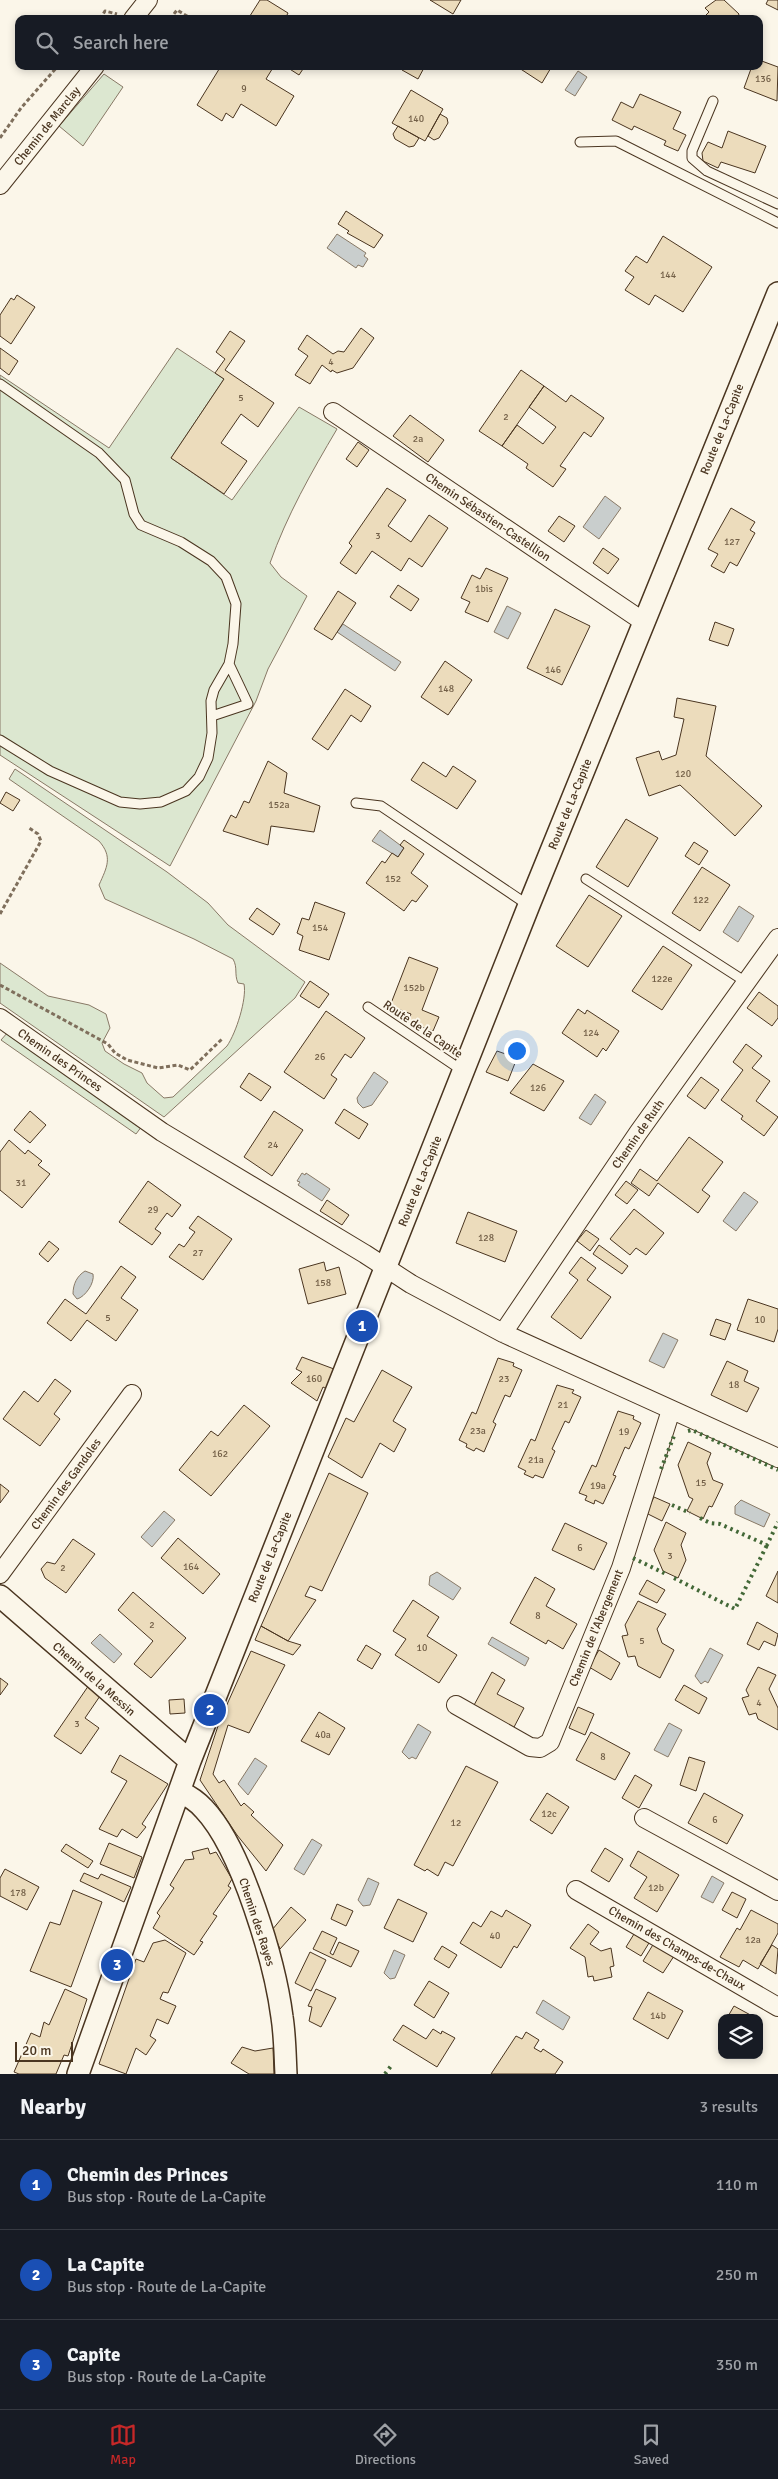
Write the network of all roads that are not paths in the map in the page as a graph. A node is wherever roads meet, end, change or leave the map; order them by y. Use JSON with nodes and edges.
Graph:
{"nodes":[{"id":1,"x":148,"y":0,"type":"edge"},
{"id":2,"x":136,"y":15,"type":"edge"},
{"id":3,"x":92,"y":70,"type":"edge"},
{"id":4,"x":713,"y":101,"type":"dead end"},
{"id":5,"x":580,"y":142,"type":"dead end"},
{"id":6,"x":0,"y":185,"type":"edge"},
{"id":7,"x":778,"y":204,"type":"edge"},
{"id":8,"x":778,"y":223,"type":"edge"},
{"id":9,"x":778,"y":293,"type":"edge"},
{"id":10,"x":0,"y":384,"type":"edge"},
{"id":11,"x":333,"y":412,"type":"dead end"},
{"id":12,"x":644,"y":622,"type":"junction"},
{"id":13,"x":229,"y":664,"type":"junction"},
{"id":14,"x":212,"y":716,"type":"junction"},
{"id":15,"x":0,"y":740,"type":"edge"},
{"id":16,"x":356,"y":803,"type":"dead end"},
{"id":17,"x":586,"y":879,"type":"dead end"},
{"id":18,"x":529,"y":905,"type":"junction"},
{"id":19,"x":778,"y":938,"type":"edge"},
{"id":20,"x":746,"y":982,"type":"junction"},
{"id":21,"x":368,"y":1007,"type":"dead end"},
{"id":22,"x":0,"y":1018,"type":"edge"},
{"id":23,"x":464,"y":1071,"type":"junction"},
{"id":24,"x":386,"y":1268,"type":"junction"},
{"id":25,"x":503,"y":1333,"type":"junction"},
{"id":26,"x":132,"y":1394,"type":"dead end"},
{"id":27,"x":671,"y":1410,"type":"junction"},
{"id":28,"x":778,"y":1458,"type":"edge"},
{"id":29,"x":0,"y":1574,"type":"edge"},
{"id":30,"x":0,"y":1596,"type":"edge"},
{"id":31,"x":456,"y":1704,"type":"dead end"},
{"id":32,"x":190,"y":1761,"type":"junction"},
{"id":33,"x":180,"y":1792,"type":"junction"},
{"id":34,"x":644,"y":1818,"type":"dead end"},
{"id":35,"x":576,"y":1890,"type":"dead end"},
{"id":36,"x":778,"y":1890,"type":"edge"},
{"id":37,"x":778,"y":2007,"type":"edge"},
{"id":38,"x":78,"y":2074,"type":"edge"},
{"id":39,"x":286,"y":2074,"type":"edge"}],
"edges":[{"from":1,"to":2,"type":"street"},
{"from":3,"to":6,"type":"street","name":"Chemin de Marclay"},
{"from":4,"to":7,"type":"lane"},
{"from":5,"to":8,"type":"lane"},
{"from":9,"to":12,"type":"street","name":"Route de La-Capite"},
{"from":10,"to":13,"type":"lane"},
{"from":11,"to":12,"type":"street","name":"Chemin Sébastien-Castellion"},
{"from":12,"to":18,"type":"street","name":"Route de La-Capite"},
{"from":13,"to":14,"type":"lane"},
{"from":13,"to":14,"type":"lane"},
{"from":14,"to":15,"type":"lane"},
{"from":16,"to":18,"type":"lane"},
{"from":17,"to":20,"type":"lane"},
{"from":18,"to":23,"type":"street","name":"Route de La-Capite"},
{"from":19,"to":20,"type":"street","name":"Chemin de Ruth"},
{"from":20,"to":25,"type":"street","name":"Chemin de Ruth"},
{"from":21,"to":23,"type":"lane","name":"Route de la Capite"},
{"from":22,"to":24,"type":"street","name":"Chemin des Princes"},
{"from":23,"to":24,"type":"street","name":"Route de La-Capite"},
{"from":24,"to":25,"type":"street","name":"Chemin des Princes"},
{"from":24,"to":32,"type":"street","name":"Route de La-Capite"},
{"from":25,"to":27,"type":"street","name":"Chemin des Princes"},
{"from":26,"to":29,"type":"street","name":"Chemin des Gandoles"},
{"from":27,"to":28,"type":"street","name":"Chemin des Princes"},
{"from":27,"to":31,"type":"street","name":"Chemin de l'Abergement"},
{"from":30,"to":32,"type":"street","name":"Chemin de la Messin"},
{"from":32,"to":33,"type":"street","name":"Route de La-Capite"},
{"from":33,"to":38,"type":"street","name":"Route de La-Capite"},
{"from":33,"to":39,"type":"street","name":"Chemin des Rayes"},
{"from":34,"to":36,"type":"street"},
{"from":35,"to":37,"type":"street","name":"Chemin des Champs-de-Chaux"}]}
